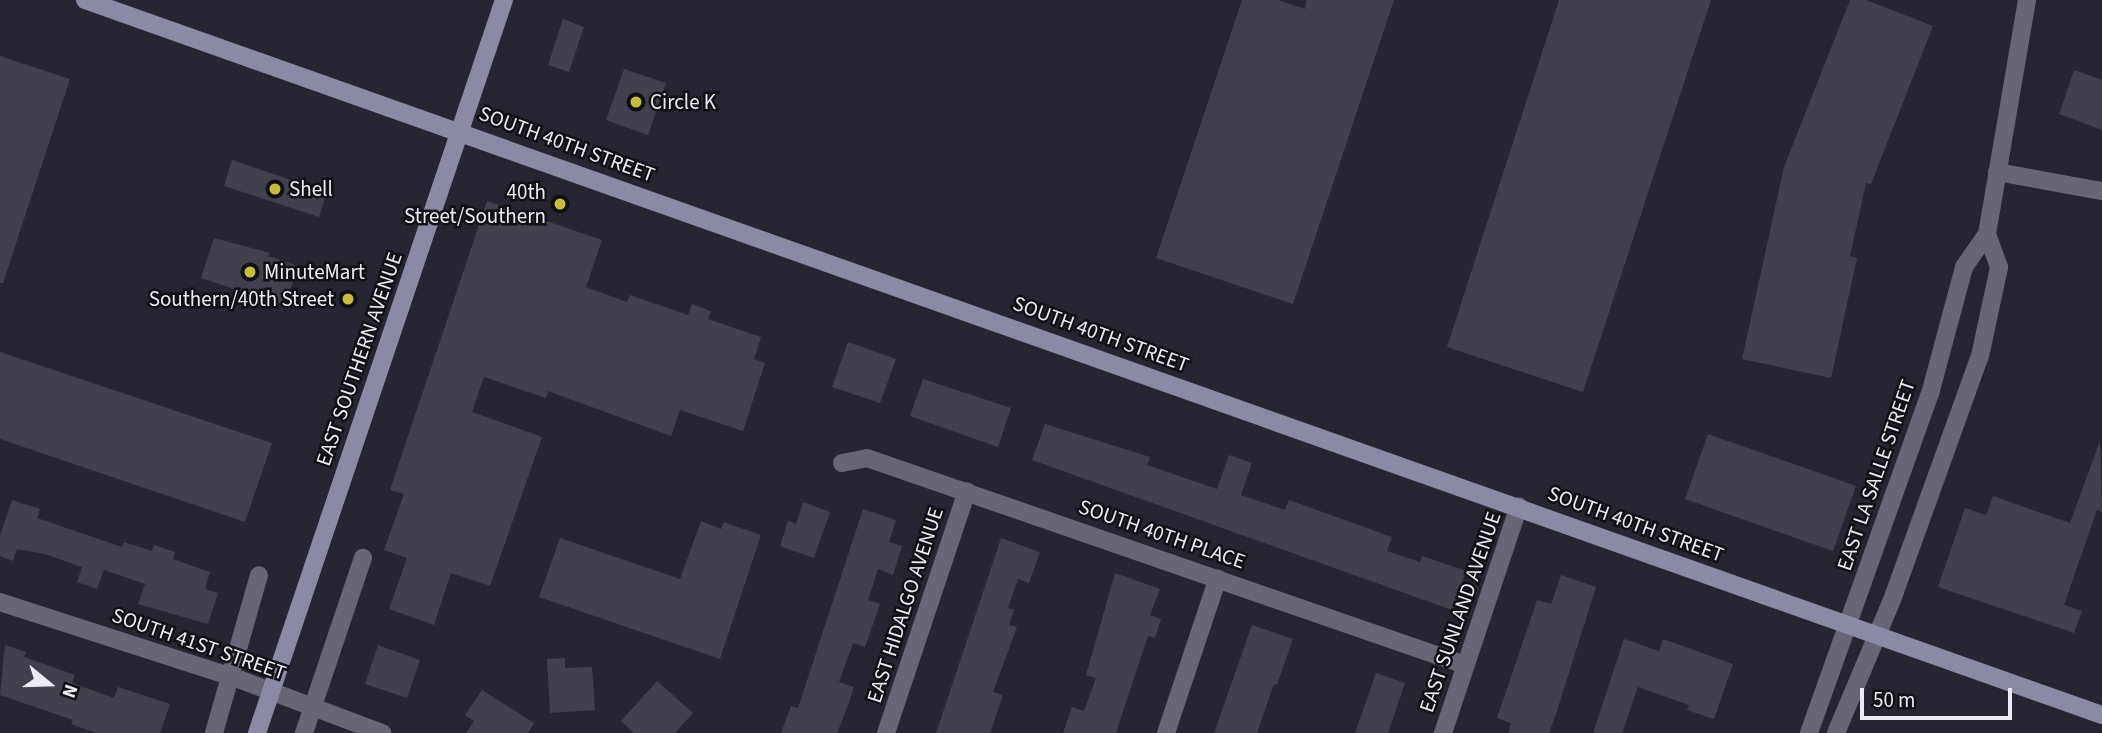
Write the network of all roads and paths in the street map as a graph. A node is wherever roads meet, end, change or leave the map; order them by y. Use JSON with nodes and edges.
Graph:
{"nodes":[{"id":1,"x":85,"y":0,"type":"edge"},
{"id":2,"x":504,"y":0,"type":"edge"},
{"id":3,"x":2027,"y":0,"type":"edge"},
{"id":4,"x":460,"y":131,"type":"junction"},
{"id":5,"x":1997,"y":172,"type":"junction"},
{"id":6,"x":2102,"y":191,"type":"edge"},
{"id":7,"x":1987,"y":234,"type":"junction"},
{"id":8,"x":842,"y":463,"type":"dead end"},
{"id":9,"x":967,"y":491,"type":"junction"},
{"id":10,"x":1519,"y":506,"type":"junction"},
{"id":11,"x":363,"y":558,"type":"dead end"},
{"id":12,"x":259,"y":575,"type":"dead end"},
{"id":13,"x":1218,"y":578,"type":"junction"},
{"id":14,"x":0,"y":602,"type":"edge"},
{"id":15,"x":1847,"y":625,"type":"junction"},
{"id":16,"x":1878,"y":636,"type":"junction"},
{"id":17,"x":1465,"y":665,"type":"junction"},
{"id":18,"x":232,"y":678,"type":"junction"},
{"id":19,"x":271,"y":692,"type":"junction"},
{"id":20,"x":313,"y":708,"type":"junction"},
{"id":21,"x":2102,"y":715,"type":"edge"},
{"id":22,"x":1813,"y":732,"type":"edge"},
{"id":23,"x":214,"y":733,"type":"edge"},
{"id":24,"x":257,"y":733,"type":"edge"},
{"id":25,"x":304,"y":733,"type":"edge"},
{"id":26,"x":382,"y":733,"type":"edge"},
{"id":27,"x":887,"y":733,"type":"edge"},
{"id":28,"x":1166,"y":733,"type":"edge"},
{"id":29,"x":1443,"y":733,"type":"edge"},
{"id":30,"x":1836,"y":733,"type":"edge"}],
"edges":[{"from":1,"to":4,"type":"main road","name":"SOUTH 40TH STREET"},
{"from":2,"to":4,"type":"main road","name":"EAST SOUTHERN AVENUE"},
{"from":3,"to":5,"type":"street","name":"EAST LA SALLE STREET"},
{"from":4,"to":10,"type":"main road","name":"SOUTH 40TH STREET"},
{"from":4,"to":19,"type":"main road","name":"EAST SOUTHERN AVENUE"},
{"from":5,"to":6,"type":"street"},
{"from":5,"to":7,"type":"street","name":"EAST LA SALLE STREET"},
{"from":7,"to":15,"type":"street","name":"EAST LA SALLE STREET"},
{"from":7,"to":16,"type":"street","name":"EAST LA SALLE STREET"},
{"from":8,"to":9,"type":"street","name":"SOUTH 40TH PLACE"},
{"from":9,"to":13,"type":"street","name":"SOUTH 40TH PLACE"},
{"from":9,"to":27,"type":"street","name":"EAST HIDALGO AVENUE"},
{"from":10,"to":15,"type":"main road","name":"SOUTH 40TH STREET"},
{"from":10,"to":17,"type":"street","name":"EAST SUNLAND AVENUE"},
{"from":11,"to":20,"type":"street"},
{"from":12,"to":18,"type":"street"},
{"from":13,"to":17,"type":"street","name":"SOUTH 40TH PLACE"},
{"from":13,"to":28,"type":"street"},
{"from":14,"to":18,"type":"street","name":"SOUTH 41ST STREET"},
{"from":15,"to":16,"type":"main road","name":"SOUTH 40TH STREET"},
{"from":15,"to":22,"type":"street","name":"EAST LA SALLE STREET"},
{"from":16,"to":21,"type":"main road","name":"SOUTH 40TH STREET"},
{"from":16,"to":30,"type":"street","name":"EAST LA SALLE STREET"},
{"from":17,"to":29,"type":"street","name":"EAST SUNLAND AVENUE"},
{"from":18,"to":19,"type":"street","name":"SOUTH 41ST STREET"},
{"from":18,"to":23,"type":"street"},
{"from":19,"to":20,"type":"street","name":"SOUTH 41ST STREET"},
{"from":19,"to":24,"type":"main road","name":"EAST SOUTHERN AVENUE"},
{"from":20,"to":25,"type":"street"},
{"from":20,"to":26,"type":"street","name":"SOUTH 41ST STREET"}]}
